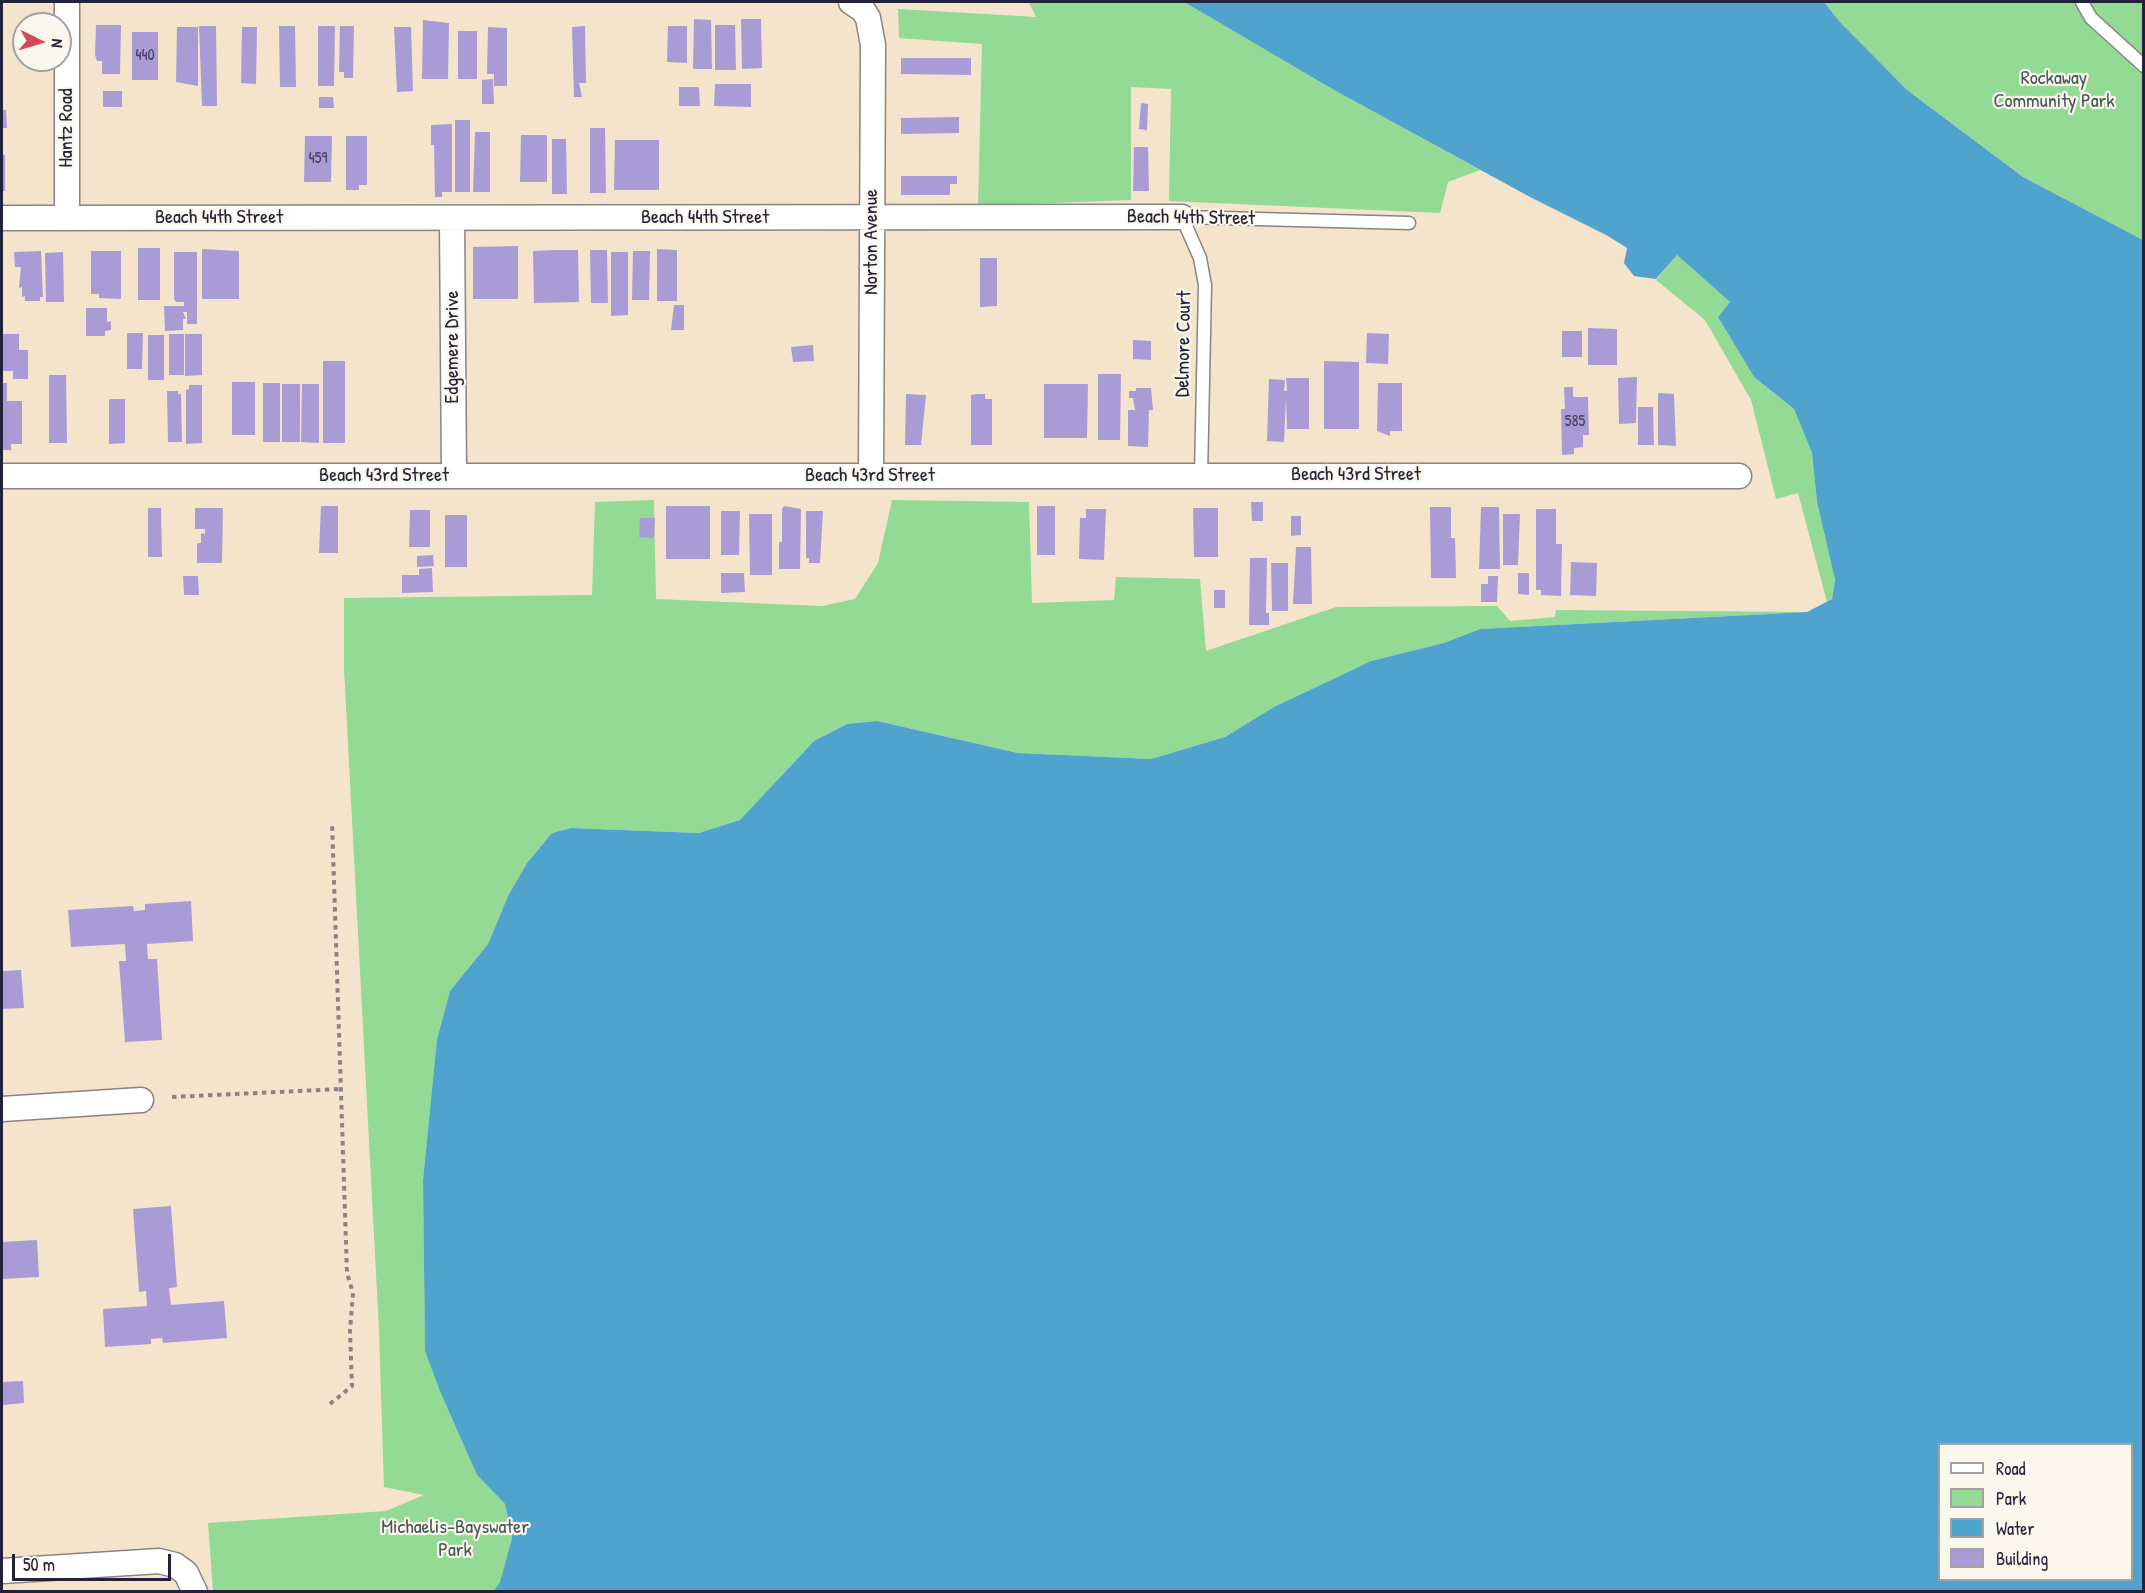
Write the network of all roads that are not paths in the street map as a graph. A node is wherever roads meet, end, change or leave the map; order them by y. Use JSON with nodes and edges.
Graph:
{"nodes":[{"id":1,"x":67,"y":2,"type":"edge"},
{"id":2,"x":2082,"y":2,"type":"edge"},
{"id":3,"x":857,"y":6,"type":"edge"},
{"id":4,"x":2144,"y":66,"type":"edge"},
{"id":5,"x":873,"y":217,"type":"junction"},
{"id":6,"x":1182,"y":217,"type":"junction"},
{"id":7,"x":67,"y":218,"type":"junction"},
{"id":8,"x":452,"y":218,"type":"junction"},
{"id":9,"x":2,"y":219,"type":"edge"},
{"id":10,"x":1409,"y":223,"type":"dead end"},
{"id":11,"x":1201,"y":475,"type":"junction"},
{"id":12,"x":2,"y":476,"type":"edge"},
{"id":13,"x":454,"y":476,"type":"junction"},
{"id":14,"x":871,"y":476,"type":"junction"},
{"id":15,"x":1739,"y":476,"type":"dead end"},
{"id":16,"x":141,"y":1100,"type":"dead end"},
{"id":17,"x":2,"y":1109,"type":"edge"},
{"id":18,"x":2,"y":1571,"type":"edge"},
{"id":19,"x":195,"y":1592,"type":"edge"}],
"edges":[{"from":1,"to":7,"type":"street","name":"Hantz Road"},
{"from":2,"to":4,"type":"lane"},
{"from":3,"to":5,"type":"street","name":"Norton Avenue"},
{"from":5,"to":6,"type":"street","name":"Beach 44th Street"},
{"from":5,"to":8,"type":"street","name":"Beach 44th Street"},
{"from":5,"to":14,"type":"street","name":"Norton Avenue"},
{"from":6,"to":10,"type":"lane","name":"Beach 44th Street"},
{"from":6,"to":11,"type":"lane","name":"Delmore Court"},
{"from":7,"to":8,"type":"street","name":"Beach 44th Street"},
{"from":7,"to":9,"type":"street","name":"Beach 44th Street"},
{"from":8,"to":13,"type":"street","name":"Edgemere Drive"},
{"from":11,"to":14,"type":"street","name":"Beach 43rd Street"},
{"from":11,"to":15,"type":"street","name":"Beach 43rd Street"},
{"from":12,"to":13,"type":"street","name":"Beach 43rd Street"},
{"from":13,"to":14,"type":"street","name":"Beach 43rd Street"},
{"from":16,"to":17,"type":"street"},
{"from":18,"to":19,"type":"street"}]}
